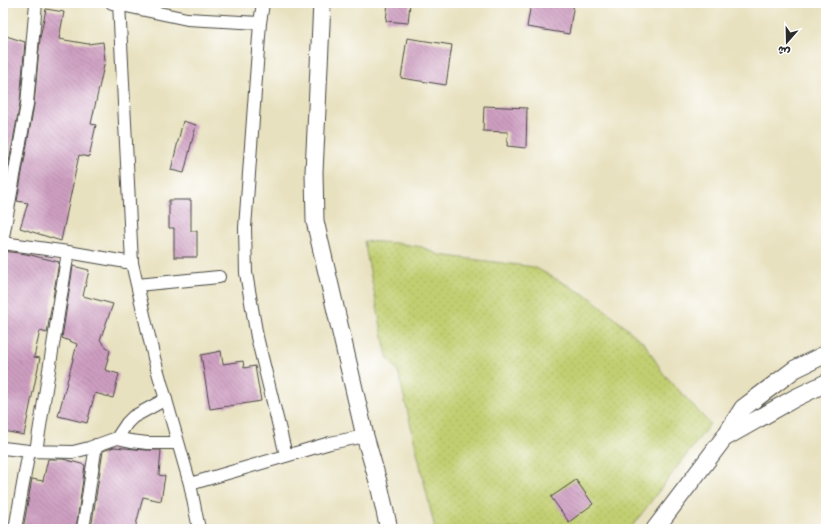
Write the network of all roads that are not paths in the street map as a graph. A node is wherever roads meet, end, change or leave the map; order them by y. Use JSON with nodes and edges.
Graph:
{"nodes":[{"id":1,"x":36,"y":3,"type":"edge"},
{"id":2,"x":116,"y":3,"type":"edge"},
{"id":3,"x":263,"y":3,"type":"edge"},
{"id":4,"x":322,"y":3,"type":"edge"},
{"id":5,"x":260,"y":23,"type":"junction"},
{"id":6,"x":3,"y":237,"type":"edge"},
{"id":7,"x":3,"y":243,"type":"edge"},
{"id":8,"x":68,"y":252,"type":"junction"},
{"id":9,"x":132,"y":263,"type":"junction"},
{"id":10,"x":218,"y":277,"type":"dead end"},
{"id":11,"x":137,"y":285,"type":"junction"},
{"id":12,"x":826,"y":354,"type":"edge"},
{"id":13,"x":826,"y":383,"type":"edge"},
{"id":14,"x":166,"y":399,"type":"junction"},
{"id":15,"x":365,"y":436,"type":"junction"},
{"id":16,"x":117,"y":438,"type":"junction"},
{"id":17,"x":724,"y":438,"type":"junction"},
{"id":18,"x":178,"y":443,"type":"junction"},
{"id":19,"x":96,"y":445,"type":"junction"},
{"id":20,"x":3,"y":448,"type":"edge"},
{"id":21,"x":32,"y":451,"type":"junction"},
{"id":22,"x":286,"y":456,"type":"junction"},
{"id":23,"x":190,"y":484,"type":"junction"},
{"id":24,"x":15,"y":529,"type":"edge"},
{"id":25,"x":83,"y":529,"type":"edge"},
{"id":26,"x":199,"y":529,"type":"edge"},
{"id":27,"x":389,"y":529,"type":"edge"},
{"id":28,"x":655,"y":529,"type":"edge"}],
"edges":[{"from":1,"to":6,"type":"street"},
{"from":2,"to":5,"type":"street"},
{"from":2,"to":9,"type":"street"},
{"from":3,"to":5,"type":"street"},
{"from":4,"to":15,"type":"street"},
{"from":5,"to":22,"type":"street"},
{"from":7,"to":8,"type":"street"},
{"from":8,"to":9,"type":"street"},
{"from":8,"to":21,"type":"street"},
{"from":9,"to":11,"type":"street"},
{"from":10,"to":11,"type":"street"},
{"from":11,"to":14,"type":"street"},
{"from":12,"to":17,"type":"street"},
{"from":13,"to":17,"type":"street"},
{"from":14,"to":16,"type":"street"},
{"from":14,"to":18,"type":"street"},
{"from":15,"to":22,"type":"street"},
{"from":15,"to":27,"type":"street"},
{"from":16,"to":18,"type":"street"},
{"from":16,"to":19,"type":"street"},
{"from":17,"to":28,"type":"street"},
{"from":18,"to":23,"type":"street"},
{"from":19,"to":21,"type":"street"},
{"from":19,"to":25,"type":"street"},
{"from":20,"to":21,"type":"street"},
{"from":21,"to":24,"type":"street"},
{"from":22,"to":23,"type":"street"},
{"from":23,"to":26,"type":"street"}]}
